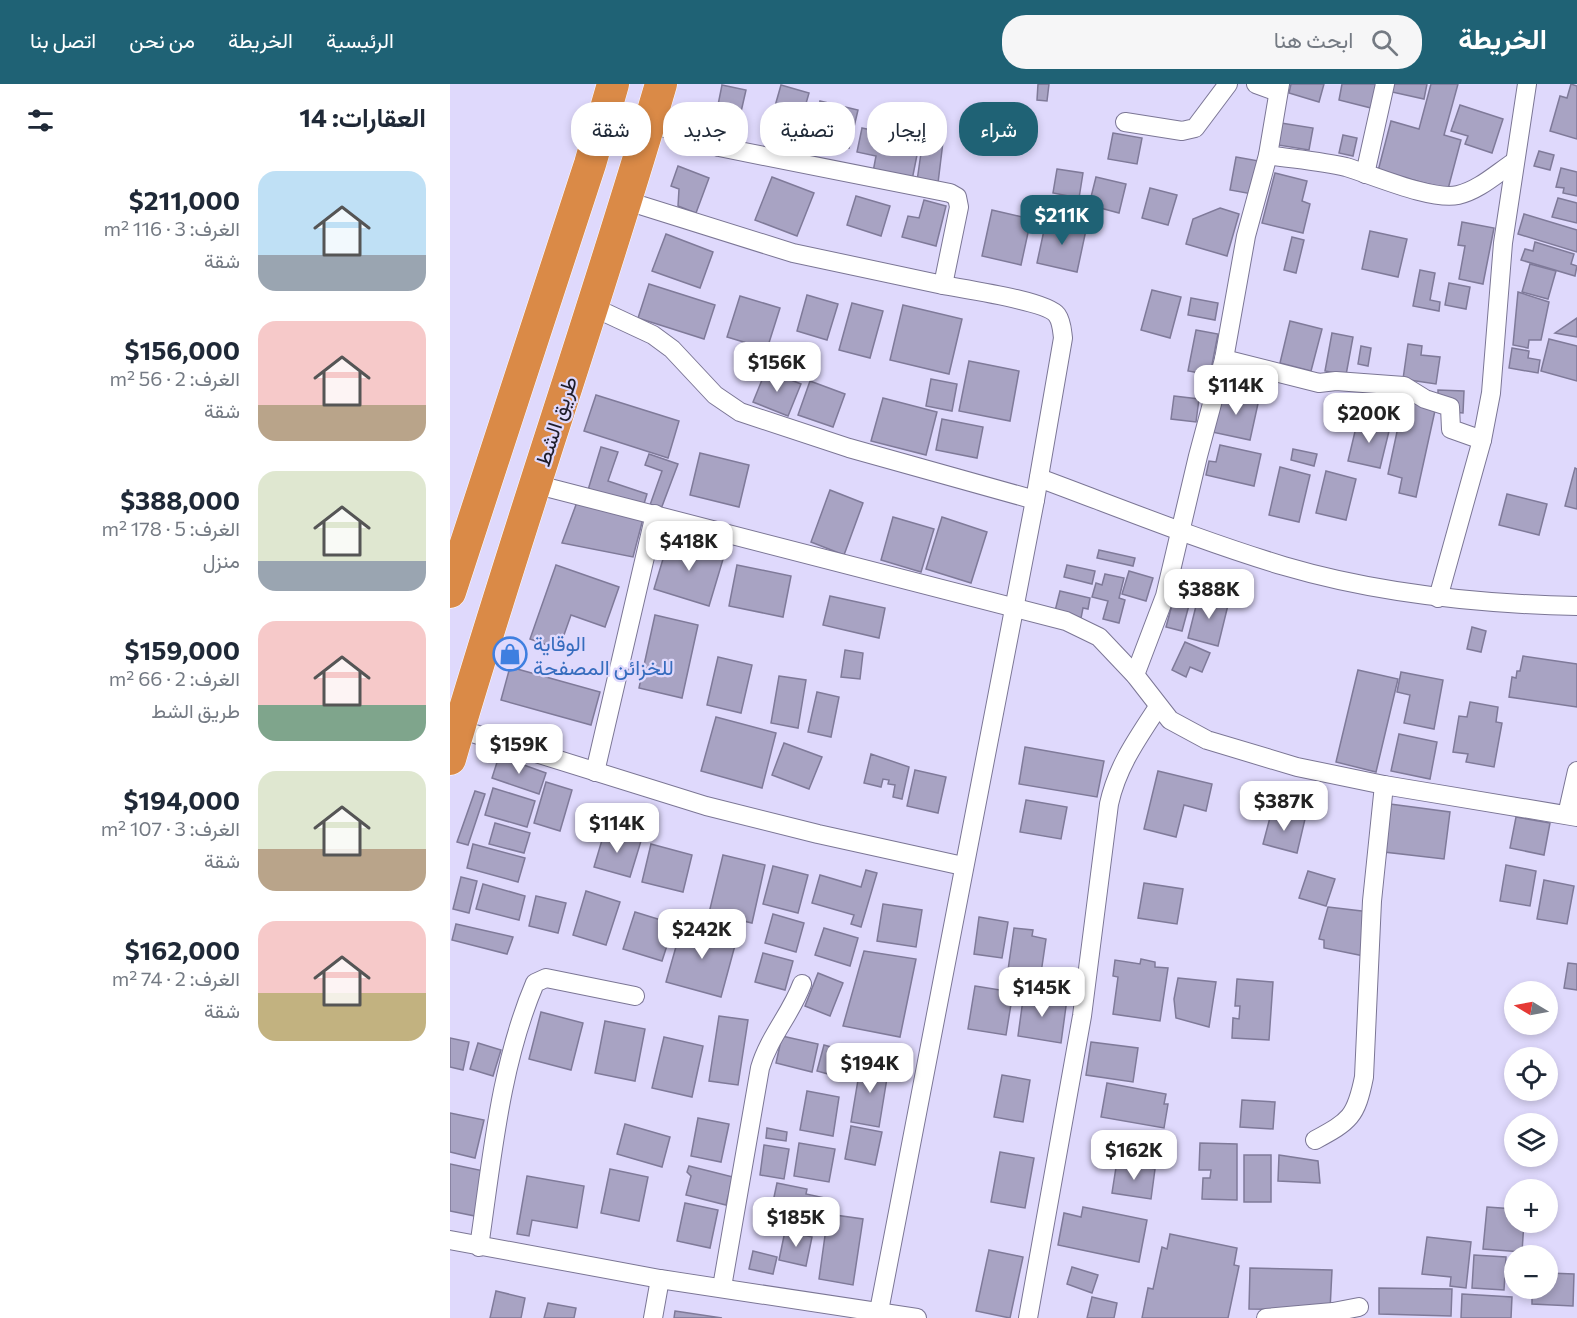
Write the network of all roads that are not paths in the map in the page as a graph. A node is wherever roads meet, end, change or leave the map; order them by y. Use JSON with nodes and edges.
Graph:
{"nodes":[{"id":1,"x":661,"y":84,"type":"edge"},
{"id":2,"x":1228,"y":84,"type":"edge"},
{"id":3,"x":1256,"y":84,"type":"edge"},
{"id":4,"x":1385,"y":84,"type":"edge"},
{"id":5,"x":1527,"y":84,"type":"edge"},
{"id":6,"x":1279,"y":88,"type":"edge"},
{"id":7,"x":610,"y":95,"type":"edge"},
{"id":8,"x":651,"y":119,"type":"edge"},
{"id":9,"x":651,"y":122,"type":"edge"},
{"id":10,"x":1125,"y":122,"type":"dead end"},
{"id":11,"x":1268,"y":155,"type":"junction"},
{"id":12,"x":640,"y":156,"type":"edge"},
{"id":13,"x":1514,"y":162,"type":"junction"},
{"id":14,"x":1365,"y":174,"type":"junction"},
{"id":15,"x":627,"y":201,"type":"junction"},
{"id":16,"x":943,"y":285,"type":"junction"},
{"id":17,"x":593,"y":307,"type":"junction"},
{"id":18,"x":1224,"y":359,"type":"junction"},
{"id":19,"x":1482,"y":440,"type":"junction"},
{"id":20,"x":1039,"y":478,"type":"junction"},
{"id":21,"x":534,"y":484,"type":"junction"},
{"id":22,"x":1035,"y":500,"type":"junction"},
{"id":23,"x":656,"y":514,"type":"junction"},
{"id":24,"x":1179,"y":529,"type":"junction"},
{"id":25,"x":450,"y":592,"type":"edge"},
{"id":26,"x":1438,"y":598,"type":"junction"},
{"id":27,"x":1013,"y":606,"type":"junction"},
{"id":28,"x":1577,"y":606,"type":"edge"},
{"id":29,"x":1136,"y":675,"type":"junction"},
{"id":30,"x":1158,"y":707,"type":"junction"},
{"id":31,"x":459,"y":729,"type":"junction"},
{"id":32,"x":450,"y":759,"type":"edge"},
{"id":33,"x":1577,"y":771,"type":"edge"},
{"id":34,"x":595,"y":772,"type":"junction"},
{"id":35,"x":1384,"y":785,"type":"junction"},
{"id":36,"x":1572,"y":816,"type":"edge"},
{"id":37,"x":963,"y":866,"type":"junction"},
{"id":38,"x":802,"y":984,"type":"dead end"},
{"id":39,"x":635,"y":996,"type":"dead end"},
{"id":40,"x":1314,"y":1140,"type":"dead end"},
{"id":41,"x":450,"y":1240,"type":"edge"},
{"id":42,"x":480,"y":1246,"type":"junction"},
{"id":43,"x":660,"y":1279,"type":"junction"},
{"id":44,"x":722,"y":1287,"type":"junction"},
{"id":45,"x":1359,"y":1307,"type":"dead end"},
{"id":46,"x":829,"y":1311,"type":"edge"},
{"id":47,"x":879,"y":1311,"type":"junction"},
{"id":48,"x":653,"y":1318,"type":"edge"},
{"id":49,"x":917,"y":1318,"type":"edge"},
{"id":50,"x":1028,"y":1318,"type":"edge"},
{"id":51,"x":1266,"y":1318,"type":"edge"}],
"edges":[{"from":1,"to":8,"type":"highway","name":"طريق الشط"},
{"from":2,"to":10,"type":"street"},
{"from":3,"to":6,"type":"street"},
{"from":4,"to":14,"type":"street"},
{"from":5,"to":13,"type":"street"},
{"from":6,"to":11,"type":"street"},
{"from":7,"to":25,"type":"highway"},
{"from":9,"to":16,"type":"street"},
{"from":11,"to":14,"type":"street"},
{"from":11,"to":18,"type":"street"},
{"from":12,"to":15,"type":"highway","name":"طريق الشط"},
{"from":13,"to":14,"type":"street"},
{"from":13,"to":19,"type":"street"},
{"from":15,"to":16,"type":"street"},
{"from":15,"to":17,"type":"highway","name":"طريق الشط"},
{"from":16,"to":20,"type":"street"},
{"from":17,"to":21,"type":"highway","name":"طريق الشط"},
{"from":17,"to":22,"type":"street"},
{"from":18,"to":19,"type":"street"},
{"from":18,"to":24,"type":"street"},
{"from":19,"to":26,"type":"street"},
{"from":20,"to":22,"type":"street"},
{"from":20,"to":24,"type":"street"},
{"from":21,"to":23,"type":"street"},
{"from":21,"to":31,"type":"highway","name":"طريق الشط"},
{"from":22,"to":27,"type":"street"},
{"from":23,"to":27,"type":"street"},
{"from":23,"to":34,"type":"street"},
{"from":24,"to":26,"type":"street"},
{"from":24,"to":29,"type":"street"},
{"from":26,"to":28,"type":"street"},
{"from":27,"to":29,"type":"street"},
{"from":27,"to":37,"type":"street"},
{"from":29,"to":30,"type":"street"},
{"from":30,"to":35,"type":"street"},
{"from":30,"to":50,"type":"street"},
{"from":31,"to":32,"type":"highway","name":"طريق الشط"},
{"from":31,"to":34,"type":"street"},
{"from":33,"to":36,"type":"street"},
{"from":34,"to":37,"type":"street"},
{"from":35,"to":36,"type":"street"},
{"from":35,"to":40,"type":"street"},
{"from":37,"to":47,"type":"street"},
{"from":38,"to":44,"type":"street"},
{"from":39,"to":42,"type":"street"},
{"from":41,"to":42,"type":"street"},
{"from":42,"to":43,"type":"street"},
{"from":43,"to":44,"type":"street"},
{"from":43,"to":48,"type":"street"},
{"from":44,"to":46,"type":"street"},
{"from":45,"to":51,"type":"street"},
{"from":46,"to":47,"type":"street"},
{"from":47,"to":49,"type":"street"}]}
